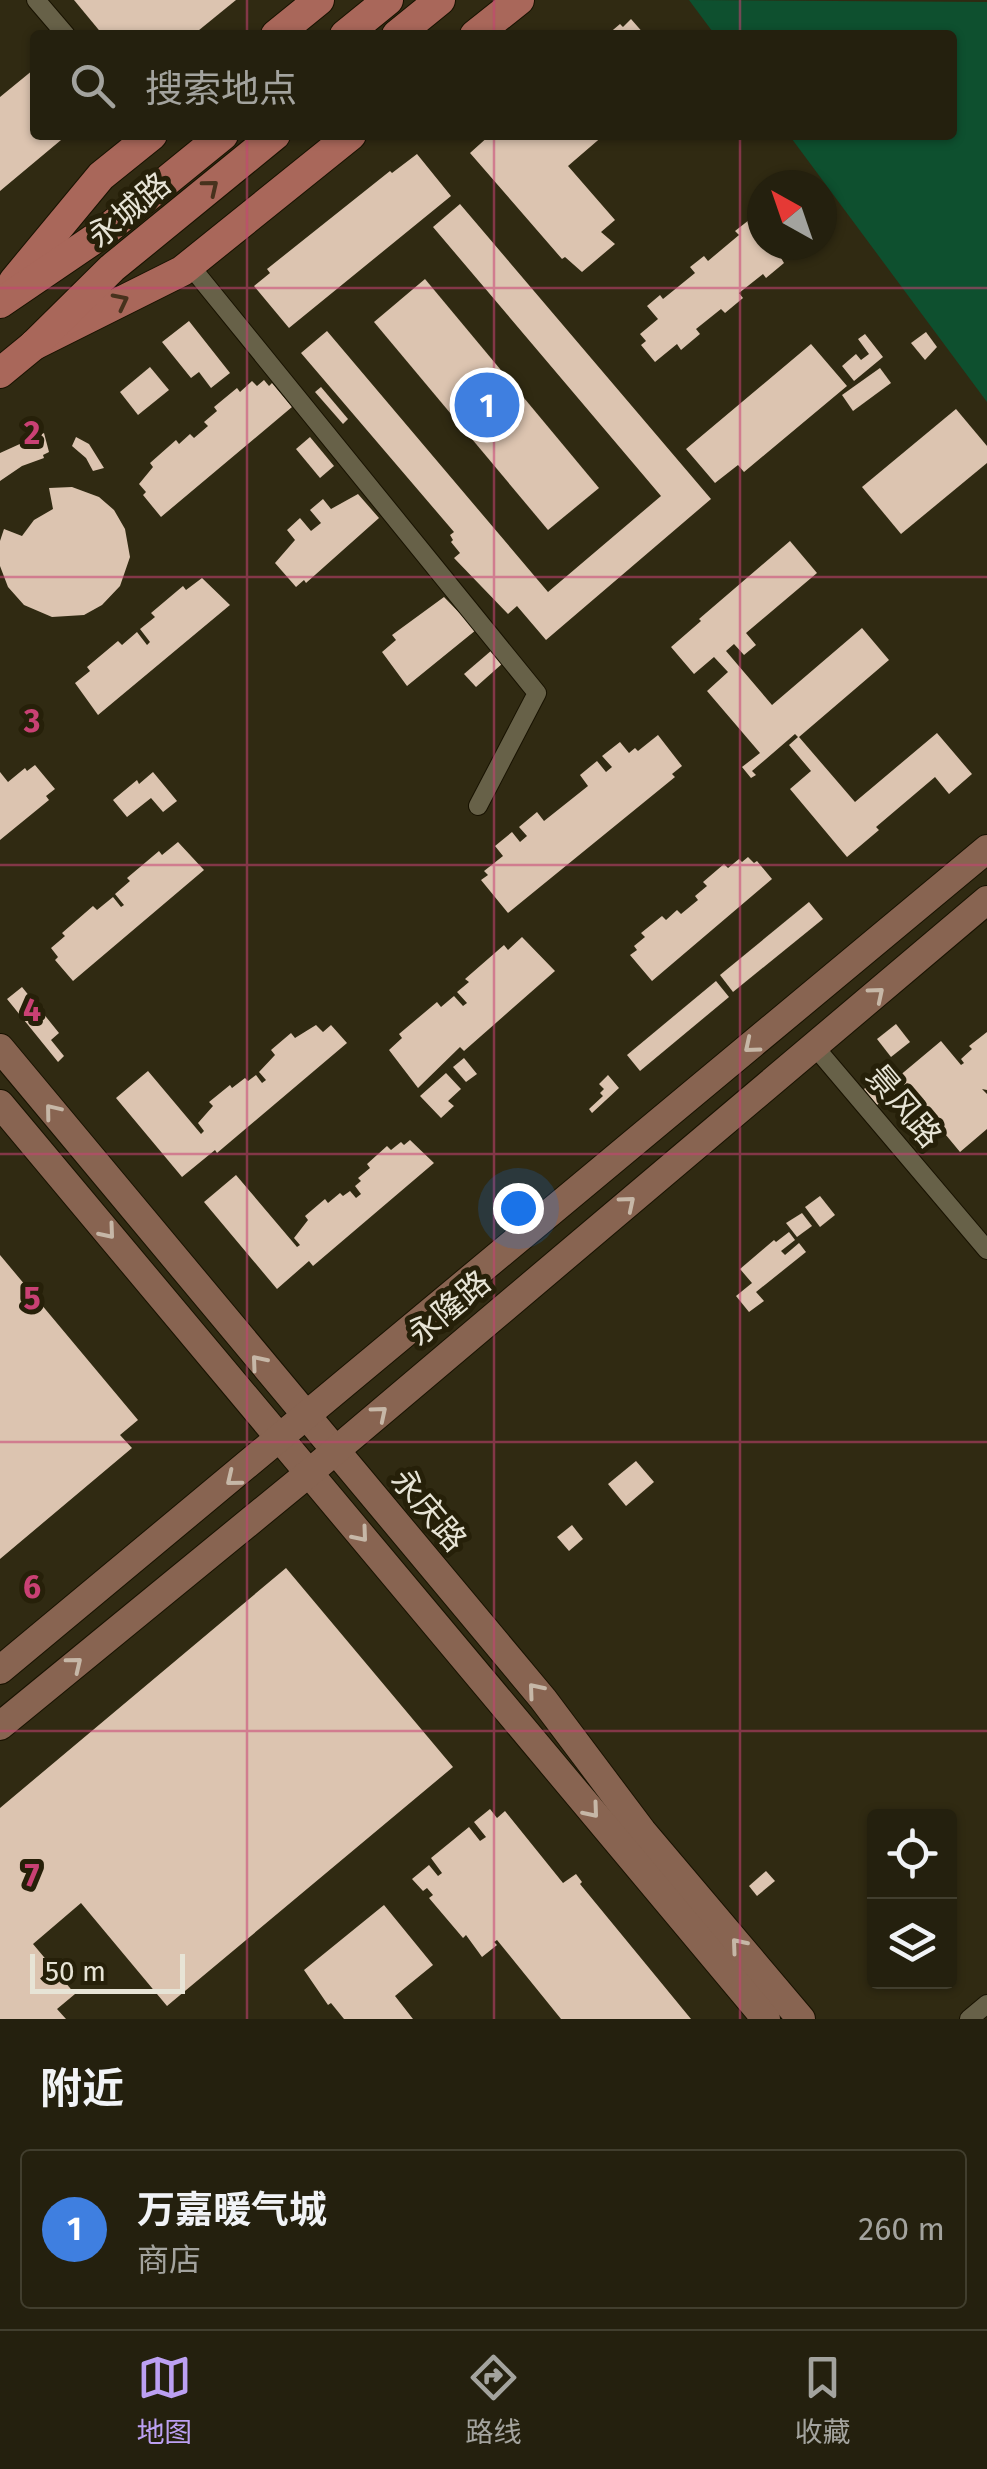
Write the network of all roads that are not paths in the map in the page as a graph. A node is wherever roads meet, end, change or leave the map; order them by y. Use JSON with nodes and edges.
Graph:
{"nodes":[{"id":1,"x":36,"y":0,"type":"edge"},
{"id":2,"x":320,"y":0,"type":"edge"},
{"id":3,"x":388,"y":0,"type":"edge"},
{"id":4,"x":440,"y":0,"type":"edge"},
{"id":5,"x":519,"y":0,"type":"edge"},
{"id":6,"x":62,"y":30,"type":"edge"},
{"id":7,"x":282,"y":30,"type":"edge"},
{"id":8,"x":351,"y":30,"type":"edge"},
{"id":9,"x":403,"y":30,"type":"edge"},
{"id":10,"x":482,"y":30,"type":"edge"},
{"id":11,"x":146,"y":140,"type":"edge"},
{"id":12,"x":217,"y":140,"type":"edge"},
{"id":13,"x":268,"y":140,"type":"edge"},
{"id":14,"x":345,"y":140,"type":"edge"},
{"id":15,"x":192,"y":268,"type":"dead end"},
{"id":16,"x":0,"y":300,"type":"edge"},
{"id":17,"x":34,"y":345,"type":"junction"},
{"id":18,"x":0,"y":374,"type":"edge"},
{"id":19,"x":478,"y":806,"type":"dead end"},
{"id":20,"x":987,"y":849,"type":"edge"},
{"id":21,"x":987,"y":900,"type":"edge"},
{"id":22,"x":814,"y":1047,"type":"junction"},
{"id":23,"x":0,"y":1048,"type":"edge"},
{"id":24,"x":0,"y":1104,"type":"edge"},
{"id":25,"x":987,"y":1250,"type":"edge"},
{"id":26,"x":306,"y":1418,"type":"junction"},
{"id":27,"x":282,"y":1439,"type":"junction"},
{"id":28,"x":334,"y":1452,"type":"junction"},
{"id":29,"x":309,"y":1472,"type":"junction"},
{"id":30,"x":0,"y":1670,"type":"edge"},
{"id":31,"x":0,"y":1726,"type":"edge"},
{"id":32,"x":987,"y":2004,"type":"edge"},
{"id":33,"x":766,"y":2019,"type":"edge"},
{"id":34,"x":801,"y":2019,"type":"edge"},
{"id":35,"x":969,"y":2019,"type":"edge"}],
"edges":[{"from":1,"to":6,"type":"street"},
{"from":2,"to":7,"type":"main road"},
{"from":3,"to":8,"type":"main road"},
{"from":4,"to":9,"type":"main road"},
{"from":5,"to":10,"type":"main road"},
{"from":11,"to":16,"type":"main road"},
{"from":12,"to":16,"type":"main road","name":"永城路"},
{"from":17,"to":13,"type":"main road","name":"永城路","one_way":true},
{"from":17,"to":14,"type":"main road","one_way":true},
{"from":15,"to":19,"type":"street"},
{"from":17,"to":18,"type":"main road"},
{"from":20,"to":26,"type":"street","name":"永隆路","one_way":true},
{"from":22,"to":21,"type":"street","name":"永隆路","one_way":true},
{"from":22,"to":25,"type":"street","name":"景风路"},
{"from":28,"to":22,"type":"street","name":"永隆路","one_way":true},
{"from":26,"to":23,"type":"street","name":"永庆路","one_way":true},
{"from":24,"to":27,"type":"street","one_way":true},
{"from":26,"to":27,"type":"street","name":"永隆路"},
{"from":26,"to":28,"type":"street","name":"永庆路"},
{"from":27,"to":29,"type":"street"},
{"from":27,"to":30,"type":"street","name":"永隆路","one_way":true},
{"from":28,"to":29,"type":"street","name":"永隆路"},
{"from":34,"to":28,"type":"street","name":"永庆路","one_way":true},
{"from":31,"to":29,"type":"street","name":"永隆路","one_way":true},
{"from":29,"to":33,"type":"street","one_way":true},
{"from":32,"to":35,"type":"street"}]}
